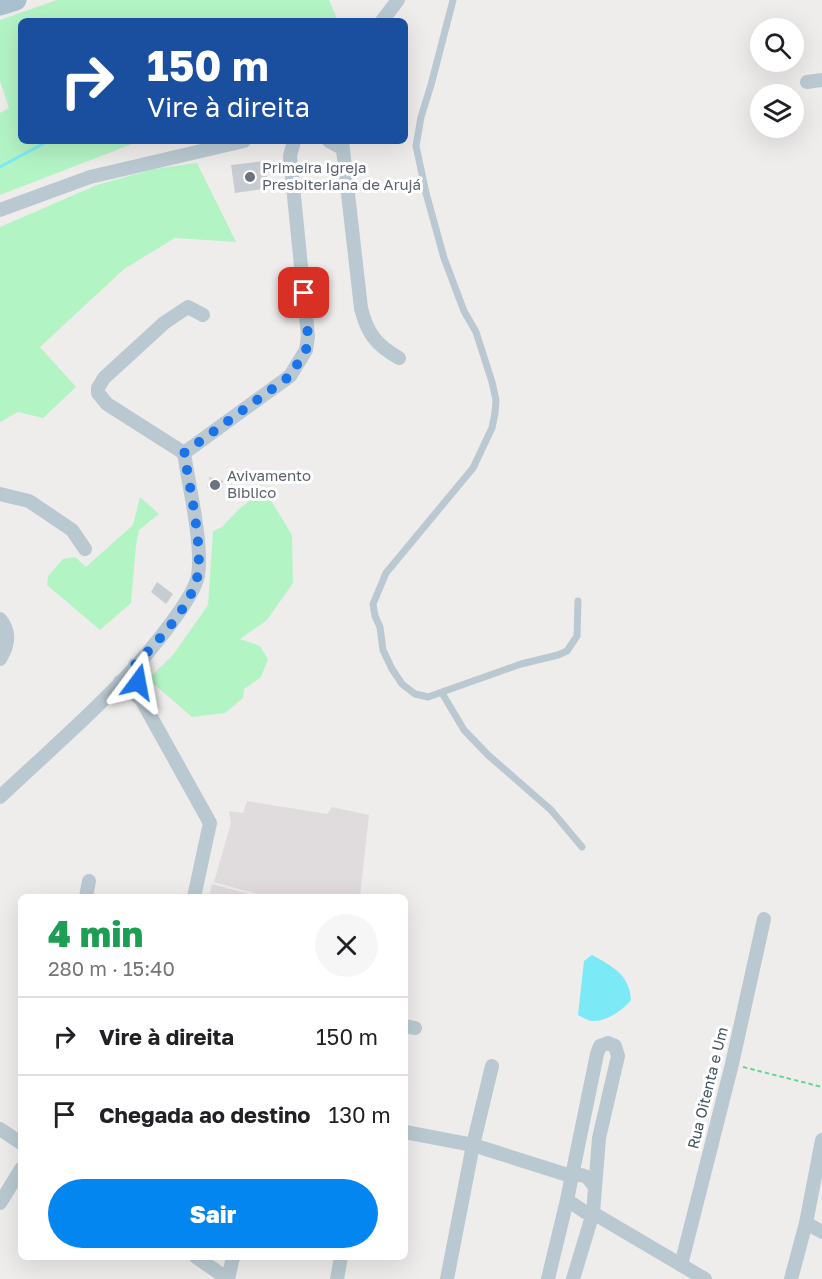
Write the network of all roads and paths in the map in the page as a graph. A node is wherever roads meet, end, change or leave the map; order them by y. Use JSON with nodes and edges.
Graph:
{"nodes":[{"id":1,"x":16,"y":0,"type":"edge"},
{"id":2,"x":398,"y":0,"type":"edge"},
{"id":3,"x":453,"y":0,"type":"edge"},
{"id":4,"x":0,"y":5,"type":"edge"},
{"id":5,"x":384,"y":18,"type":"edge"},
{"id":6,"x":822,"y":80,"type":"edge"},
{"id":7,"x":807,"y":82,"type":"dead end"},
{"id":8,"x":231,"y":144,"type":"edge"},
{"id":9,"x":342,"y":144,"type":"edge"},
{"id":10,"x":291,"y":145,"type":"edge"},
{"id":11,"x":0,"y":210,"type":"edge"},
{"id":12,"x":203,"y":315,"type":"dead end"},
{"id":13,"x":399,"y":358,"type":"dead end"},
{"id":14,"x":184,"y":453,"type":"junction"},
{"id":15,"x":0,"y":494,"type":"edge"},
{"id":16,"x":85,"y":549,"type":"dead end"},
{"id":17,"x":578,"y":601,"type":"dead end"},
{"id":18,"x":0,"y":619,"type":"edge"},
{"id":19,"x":0,"y":659,"type":"edge"},
{"id":20,"x":135,"y":665,"type":"junction"},
{"id":21,"x":120,"y":682,"type":"junction"},
{"id":22,"x":442,"y":693,"type":"junction"},
{"id":23,"x":141,"y":699,"type":"junction"},
{"id":24,"x":0,"y":797,"type":"edge"},
{"id":25,"x":582,"y":847,"type":"dead end"},
{"id":26,"x":89,"y":881,"type":"dead end"},
{"id":27,"x":87,"y":894,"type":"edge"},
{"id":28,"x":195,"y":894,"type":"edge"},
{"id":29,"x":764,"y":919,"type":"dead end"},
{"id":30,"x":732,"y":1064,"type":"junction"},
{"id":31,"x":492,"y":1066,"type":"dead end"},
{"id":32,"x":822,"y":1087,"type":"edge"},
{"id":33,"x":0,"y":1129,"type":"edge"},
{"id":34,"x":408,"y":1133,"type":"edge"},
{"id":35,"x":822,"y":1140,"type":"edge"},
{"id":36,"x":18,"y":1141,"type":"edge"},
{"id":37,"x":473,"y":1145,"type":"junction"},
{"id":38,"x":18,"y":1174,"type":"edge"},
{"id":39,"x":571,"y":1176,"type":"junction"},
{"id":40,"x":595,"y":1187,"type":"junction"},
{"id":41,"x":567,"y":1200,"type":"junction"},
{"id":42,"x":0,"y":1203,"type":"edge"},
{"id":43,"x":594,"y":1213,"type":"junction"},
{"id":44,"x":806,"y":1222,"type":"junction"},
{"id":45,"x":822,"y":1232,"type":"edge"},
{"id":46,"x":200,"y":1260,"type":"edge"},
{"id":47,"x":232,"y":1260,"type":"edge"},
{"id":48,"x":340,"y":1260,"type":"edge"},
{"id":49,"x":681,"y":1264,"type":"junction"},
{"id":50,"x":228,"y":1279,"type":"edge"},
{"id":51,"x":337,"y":1279,"type":"edge"},
{"id":52,"x":447,"y":1279,"type":"edge"},
{"id":53,"x":548,"y":1279,"type":"edge"},
{"id":54,"x":573,"y":1279,"type":"edge"},
{"id":55,"x":705,"y":1279,"type":"edge"},
{"id":56,"x":790,"y":1279,"type":"edge"}],
"edges":[{"from":1,"to":4,"type":"main road"},
{"from":2,"to":5,"type":"street"},
{"from":3,"to":22,"type":"lane"},
{"from":6,"to":7,"type":"street"},
{"from":8,"to":11,"type":"street"},
{"from":9,"to":13,"type":"street"},
{"from":10,"to":14,"type":"street"},
{"from":12,"to":14,"type":"street"},
{"from":14,"to":20,"type":"street"},
{"from":15,"to":16,"type":"street"},
{"from":17,"to":22,"type":"lane"},
{"from":18,"to":19,"type":"street"},
{"from":20,"to":21,"type":"street"},
{"from":20,"to":23,"type":"street"},
{"from":21,"to":23,"type":"street"},
{"from":21,"to":24,"type":"street"},
{"from":22,"to":25,"type":"lane"},
{"from":23,"to":28,"type":"street"},
{"from":26,"to":27,"type":"street"},
{"from":29,"to":30,"type":"street","name":"Rua Oitenta e Um"},
{"from":30,"to":32,"type":"path"},
{"from":30,"to":49,"type":"street","name":"Rua Oitenta e Um"},
{"from":31,"to":37,"type":"street"},
{"from":33,"to":36,"type":"street"},
{"from":34,"to":37,"type":"street"},
{"from":35,"to":44,"type":"street"},
{"from":37,"to":39,"type":"street"},
{"from":37,"to":52,"type":"street"},
{"from":38,"to":42,"type":"street"},
{"from":39,"to":40,"type":"street"},
{"from":39,"to":40,"type":"street"},
{"from":39,"to":41,"type":"street"},
{"from":40,"to":43,"type":"street"},
{"from":41,"to":43,"type":"street"},
{"from":41,"to":53,"type":"street"},
{"from":43,"to":49,"type":"street"},
{"from":43,"to":54,"type":"street"},
{"from":44,"to":45,"type":"street"},
{"from":44,"to":56,"type":"street"},
{"from":46,"to":50,"type":"street"},
{"from":47,"to":50,"type":"street"},
{"from":48,"to":51,"type":"street"},
{"from":49,"to":55,"type":"street"}]}
